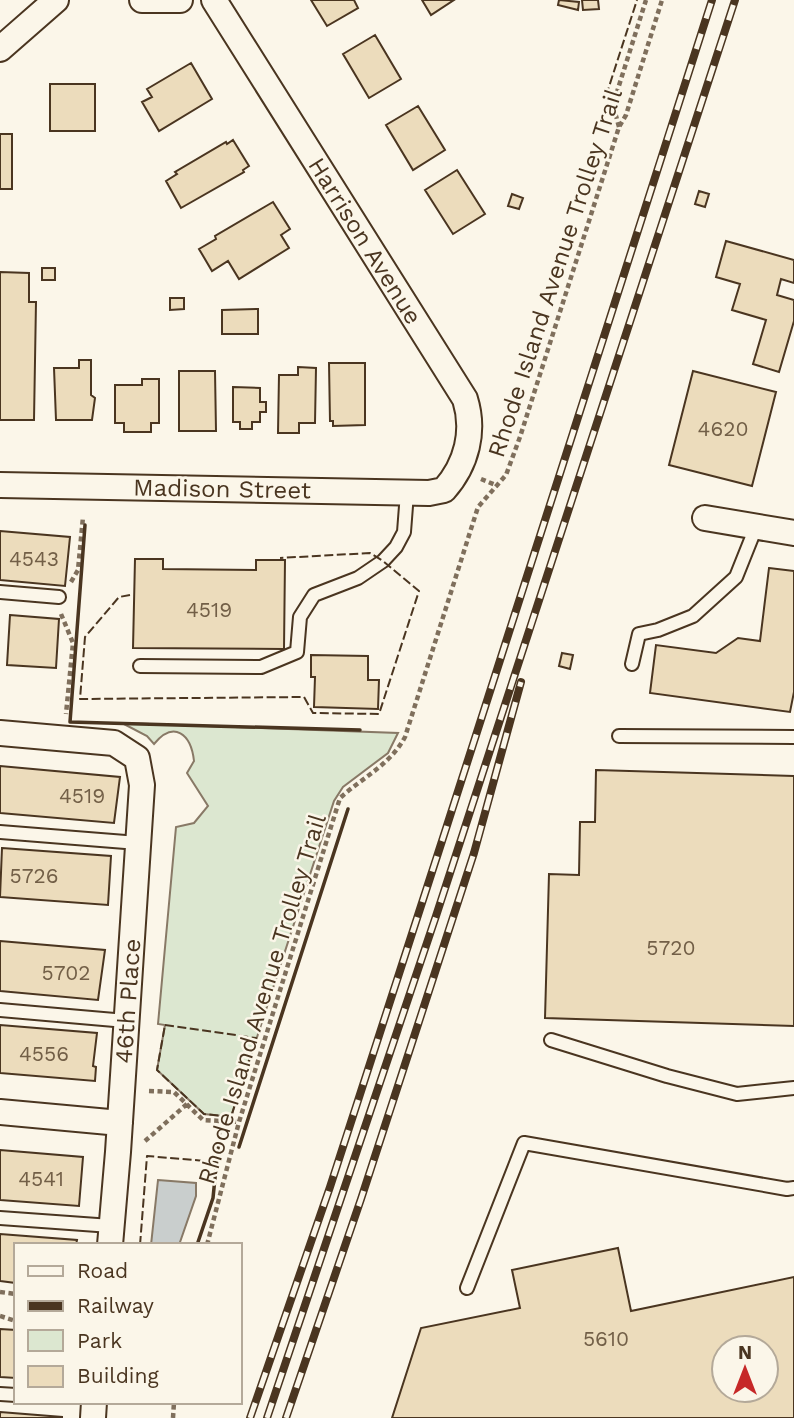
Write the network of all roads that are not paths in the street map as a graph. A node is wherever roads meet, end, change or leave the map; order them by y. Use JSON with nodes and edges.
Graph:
{"nodes":[{"id":1,"x":56,"y":0,"type":"edge"},
{"id":2,"x":142,"y":0,"type":"edge"},
{"id":3,"x":180,"y":0,"type":"edge"},
{"id":4,"x":214,"y":0,"type":"edge"},
{"id":5,"x":0,"y":49,"type":"edge"},
{"id":6,"x":0,"y":485,"type":"edge"},
{"id":7,"x":444,"y":490,"type":"joint"},
{"id":8,"x":407,"y":493,"type":"junction"},
{"id":9,"x":705,"y":518,"type":"dead end"},
{"id":10,"x":756,"y":527,"type":"junction"},
{"id":11,"x":794,"y":533,"type":"edge"},
{"id":12,"x":0,"y":592,"type":"edge"},
{"id":13,"x":59,"y":597,"type":"road end"},
{"id":14,"x":632,"y":664,"type":"dead end"},
{"id":15,"x":140,"y":666,"type":"dead end"},
{"id":16,"x":0,"y":733,"type":"edge"},
{"id":17,"x":619,"y":736,"type":"dead end"},
{"id":18,"x":794,"y":737,"type":"edge"},
{"id":19,"x":0,"y":832,"type":"edge"},
{"id":20,"x":138,"y":843,"type":"junction"},
{"id":21,"x":0,"y":1010,"type":"edge"},
{"id":22,"x":126,"y":1021,"type":"junction"},
{"id":23,"x":551,"y":1040,"type":"dead end"},
{"id":24,"x":794,"y":1088,"type":"edge"},
{"id":25,"x":0,"y":1112,"type":"edge"},
{"id":26,"x":120,"y":1123,"type":"junction"},
{"id":27,"x":794,"y":1188,"type":"edge"},
{"id":28,"x":0,"y":1217,"type":"edge"},
{"id":29,"x":111,"y":1236,"type":"edge"},
{"id":30,"x":467,"y":1288,"type":"dead end"}],
"edges":[{"from":1,"to":5,"type":"street"},
{"from":2,"to":3,"type":"street"},
{"from":4,"to":7,"type":"street","name":"Harrison Avenue"},
{"from":6,"to":8,"type":"street","name":"Madison Street"},
{"from":7,"to":8,"type":"street","name":"Madison Street"},
{"from":8,"to":15,"type":"lane"},
{"from":9,"to":10,"type":"street"},
{"from":10,"to":11,"type":"street"},
{"from":10,"to":14,"type":"lane"},
{"from":12,"to":13,"type":"lane"},
{"from":16,"to":20,"type":"street","name":"46th Place"},
{"from":17,"to":18,"type":"lane"},
{"from":19,"to":20,"type":"lane"},
{"from":20,"to":22,"type":"street","name":"46th Place"},
{"from":21,"to":22,"type":"lane"},
{"from":22,"to":26,"type":"street","name":"46th Place"},
{"from":23,"to":24,"type":"lane"},
{"from":25,"to":26,"type":"street"},
{"from":26,"to":29,"type":"street","name":"46th Place"},
{"from":27,"to":30,"type":"lane"},
{"from":28,"to":29,"type":"lane"}]}
